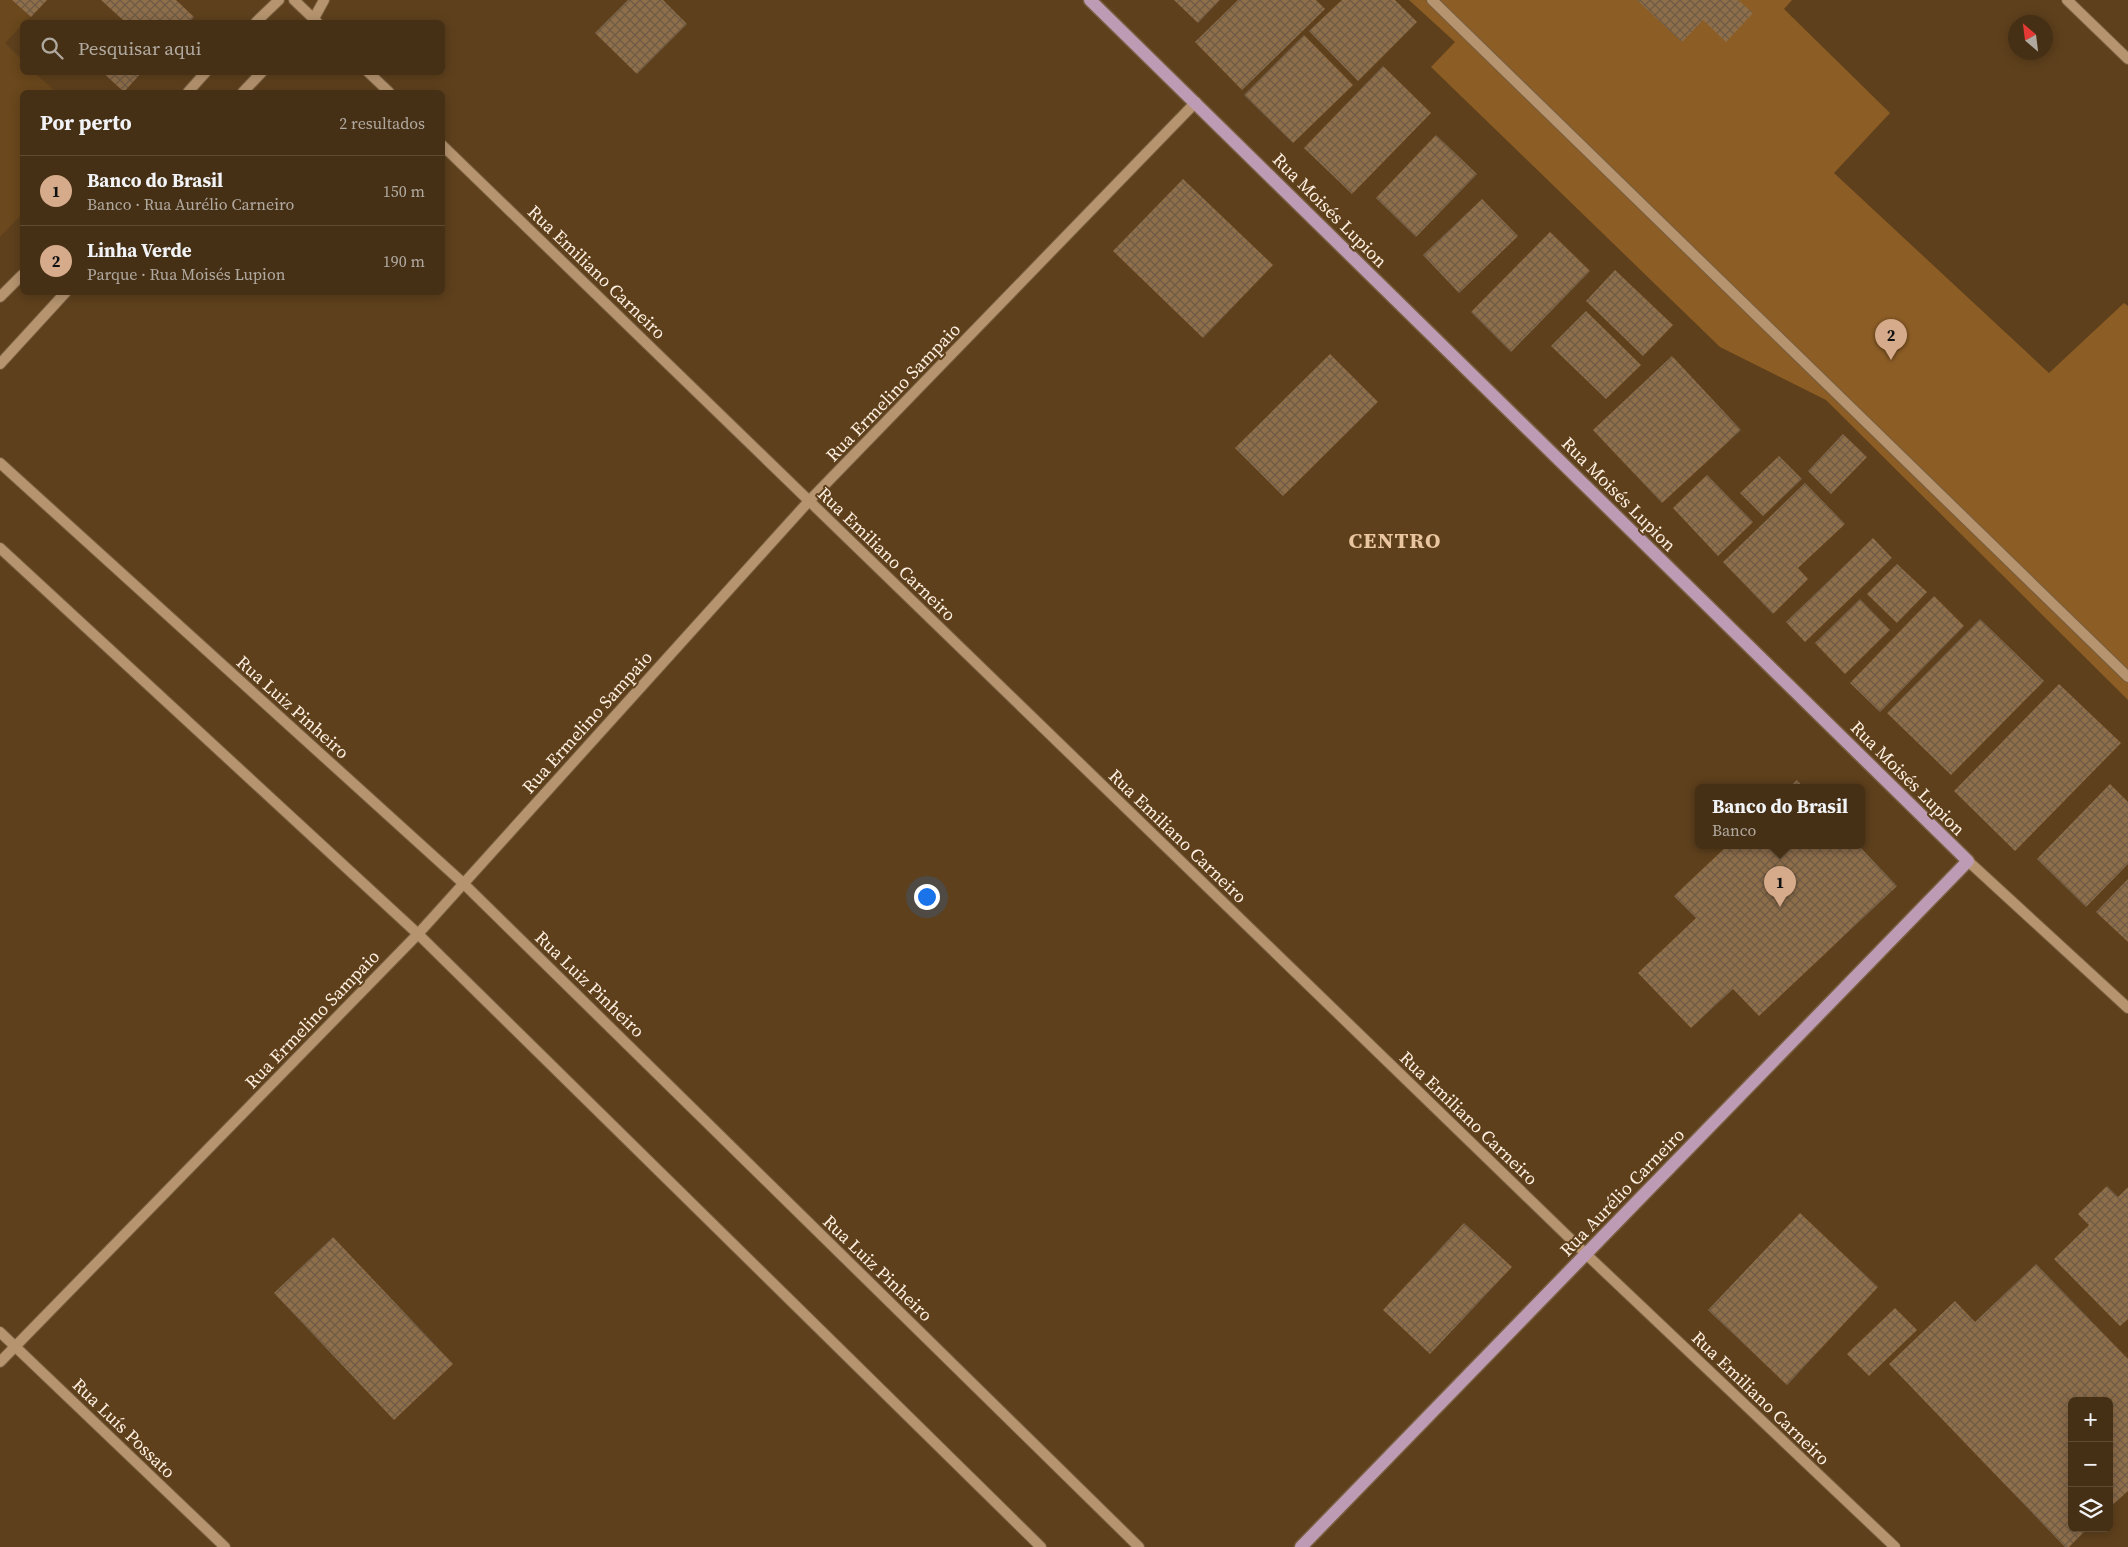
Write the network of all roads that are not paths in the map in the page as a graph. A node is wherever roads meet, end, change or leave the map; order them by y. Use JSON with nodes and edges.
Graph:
{"nodes":[{"id":1,"x":279,"y":0,"type":"edge"},
{"id":2,"x":294,"y":0,"type":"edge"},
{"id":3,"x":324,"y":0,"type":"edge"},
{"id":4,"x":1090,"y":0,"type":"edge"},
{"id":5,"x":1432,"y":0,"type":"edge"},
{"id":6,"x":2067,"y":0,"type":"edge"},
{"id":7,"x":258,"y":20,"type":"edge"},
{"id":8,"x":312,"y":20,"type":"edge"},
{"id":9,"x":315,"y":20,"type":"edge"},
{"id":10,"x":2128,"y":59,"type":"edge"},
{"id":11,"x":203,"y":75,"type":"edge"},
{"id":12,"x":259,"y":75,"type":"edge"},
{"id":13,"x":371,"y":75,"type":"edge"},
{"id":14,"x":190,"y":90,"type":"edge"},
{"id":15,"x":245,"y":90,"type":"edge"},
{"id":16,"x":387,"y":90,"type":"edge"},
{"id":17,"x":1196,"y":102,"type":"junction"},
{"id":18,"x":445,"y":148,"type":"edge"},
{"id":19,"x":20,"y":277,"type":"edge"},
{"id":20,"x":62,"y":295,"type":"edge"},
{"id":21,"x":0,"y":297,"type":"edge"},
{"id":22,"x":0,"y":364,"type":"edge"},
{"id":23,"x":0,"y":463,"type":"edge"},
{"id":24,"x":809,"y":501,"type":"junction"},
{"id":25,"x":0,"y":548,"type":"edge"},
{"id":26,"x":2128,"y":678,"type":"edge"},
{"id":27,"x":1968,"y":861,"type":"junction"},
{"id":28,"x":463,"y":883,"type":"junction"},
{"id":29,"x":418,"y":934,"type":"junction"},
{"id":30,"x":2128,"y":1008,"type":"edge"},
{"id":31,"x":1586,"y":1254,"type":"junction"},
{"id":32,"x":0,"y":1332,"type":"edge"},
{"id":33,"x":16,"y":1348,"type":"junction"},
{"id":34,"x":0,"y":1362,"type":"edge"},
{"id":35,"x":225,"y":1547,"type":"edge"},
{"id":36,"x":1041,"y":1547,"type":"edge"},
{"id":37,"x":1139,"y":1547,"type":"edge"},
{"id":38,"x":1301,"y":1547,"type":"edge"},
{"id":39,"x":1895,"y":1547,"type":"edge"}],
"edges":[{"from":1,"to":7,"type":"street"},
{"from":2,"to":8,"type":"street"},
{"from":3,"to":9,"type":"street"},
{"from":4,"to":17,"type":"main road","name":"Rua Moisés Lupion"},
{"from":5,"to":26,"type":"street"},
{"from":6,"to":10,"type":"street"},
{"from":11,"to":14,"type":"street"},
{"from":12,"to":15,"type":"street"},
{"from":13,"to":16,"type":"street"},
{"from":17,"to":24,"type":"street","name":"Rua Ermelino Sampaio"},
{"from":17,"to":27,"type":"main road","name":"Rua Moisés Lupion"},
{"from":18,"to":24,"type":"street","name":"Rua Emiliano Carneiro"},
{"from":19,"to":21,"type":"street"},
{"from":20,"to":22,"type":"street"},
{"from":23,"to":28,"type":"street","name":"Rua Luiz Pinheiro"},
{"from":24,"to":28,"type":"street","name":"Rua Ermelino Sampaio"},
{"from":24,"to":31,"type":"street","name":"Rua Emiliano Carneiro"},
{"from":25,"to":29,"type":"street"},
{"from":27,"to":30,"type":"street","name":"Rua Moisés Lupion"},
{"from":27,"to":31,"type":"main road","name":"Rua Aurélio Carneiro"},
{"from":28,"to":29,"type":"street","name":"Rua Ermelino Sampaio"},
{"from":28,"to":37,"type":"street","name":"Rua Luiz Pinheiro"},
{"from":29,"to":33,"type":"street","name":"Rua Ermelino Sampaio"},
{"from":29,"to":36,"type":"street"},
{"from":31,"to":38,"type":"main road","name":"Rua Aurélio Carneiro"},
{"from":31,"to":39,"type":"street","name":"Rua Emiliano Carneiro"},
{"from":32,"to":33,"type":"street","name":"Rua Luís Possato"},
{"from":33,"to":34,"type":"street","name":"Rua Ermelino Sampaio"},
{"from":33,"to":35,"type":"street","name":"Rua Luís Possato"}]}
